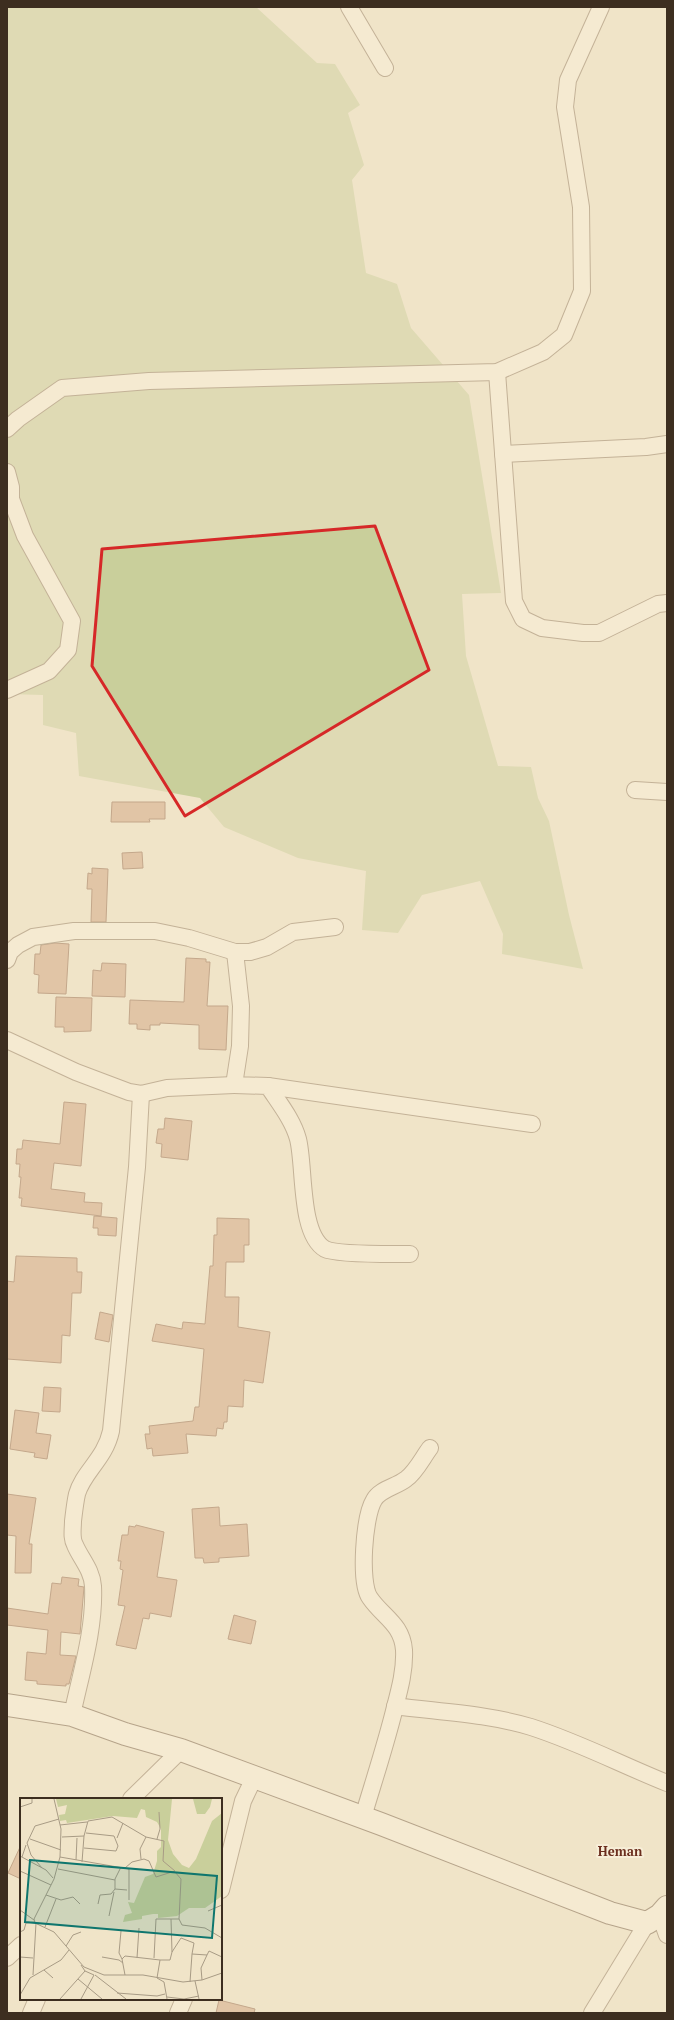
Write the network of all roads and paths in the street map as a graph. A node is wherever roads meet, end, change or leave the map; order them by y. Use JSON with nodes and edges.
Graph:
{"nodes":[{"id":1,"x":349,"y":7,"type":"edge"},
{"id":2,"x":601,"y":7,"type":"edge"},
{"id":3,"x":385,"y":68,"type":"dead end"},
{"id":4,"x":497,"y":372,"type":"junction"},
{"id":5,"x":7,"y":429,"type":"edge"},
{"id":6,"x":667,"y":444,"type":"edge"},
{"id":7,"x":503,"y":454,"type":"junction"},
{"id":8,"x":7,"y":472,"type":"edge"},
{"id":9,"x":667,"y":603,"type":"edge"},
{"id":10,"x":7,"y":690,"type":"edge"},
{"id":11,"x":635,"y":790,"type":"dead end"},
{"id":12,"x":667,"y":792,"type":"edge"},
{"id":13,"x":335,"y":927,"type":"dead end"},
{"id":14,"x":235,"y":952,"type":"junction"},
{"id":15,"x":7,"y":960,"type":"edge"},
{"id":16,"x":7,"y":1040,"type":"edge"},
{"id":17,"x":234,"y":1085,"type":"junction"},
{"id":18,"x":268,"y":1086,"type":"junction"},
{"id":19,"x":141,"y":1094,"type":"junction"},
{"id":20,"x":532,"y":1124,"type":"dead end"},
{"id":21,"x":410,"y":1254,"type":"dead end"},
{"id":22,"x":430,"y":1448,"type":"dead end"},
{"id":23,"x":7,"y":1705,"type":"edge"},
{"id":24,"x":395,"y":1706,"type":"junction"},
{"id":25,"x":72,"y":1715,"type":"junction"},
{"id":26,"x":181,"y":1750,"type":"junction"},
{"id":27,"x":254,"y":1778,"type":"junction"},
{"id":28,"x":667,"y":1783,"type":"edge"},
{"id":29,"x":132,"y":1798,"type":"edge"},
{"id":30,"x":363,"y":1817,"type":"junction"},
{"id":31,"x":222,"y":1886,"type":"edge"},
{"id":32,"x":658,"y":1915,"type":"edge"},
{"id":33,"x":667,"y":1935,"type":"edge"},
{"id":34,"x":20,"y":1946,"type":"edge"},
{"id":35,"x":7,"y":1958,"type":"edge"},
{"id":36,"x":37,"y":2000,"type":"edge"},
{"id":37,"x":184,"y":2000,"type":"edge"},
{"id":38,"x":31,"y":2013,"type":"edge"},
{"id":39,"x":178,"y":2013,"type":"edge"},
{"id":40,"x":592,"y":2013,"type":"edge"}],
"edges":[{"from":1,"to":3,"type":"street"},
{"from":2,"to":4,"type":"street"},
{"from":4,"to":5,"type":"street"},
{"from":4,"to":7,"type":"street"},
{"from":6,"to":7,"type":"street"},
{"from":7,"to":9,"type":"street"},
{"from":8,"to":10,"type":"street"},
{"from":11,"to":12,"type":"street"},
{"from":13,"to":14,"type":"street"},
{"from":14,"to":15,"type":"street"},
{"from":14,"to":17,"type":"street"},
{"from":16,"to":19,"type":"street"},
{"from":17,"to":18,"type":"street"},
{"from":17,"to":19,"type":"street"},
{"from":18,"to":20,"type":"street"},
{"from":18,"to":21,"type":"street"},
{"from":19,"to":25,"type":"street"},
{"from":22,"to":24,"type":"street"},
{"from":23,"to":25,"type":"street"},
{"from":24,"to":28,"type":"street"},
{"from":24,"to":30,"type":"street"},
{"from":25,"to":26,"type":"street"},
{"from":26,"to":27,"type":"street"},
{"from":26,"to":29,"type":"street"},
{"from":27,"to":30,"type":"street"},
{"from":27,"to":31,"type":"street"},
{"from":30,"to":32,"type":"street"},
{"from":32,"to":33,"type":"street"},
{"from":32,"to":40,"type":"street"},
{"from":34,"to":35,"type":"street"},
{"from":36,"to":38,"type":"street"},
{"from":37,"to":39,"type":"street"}]}
